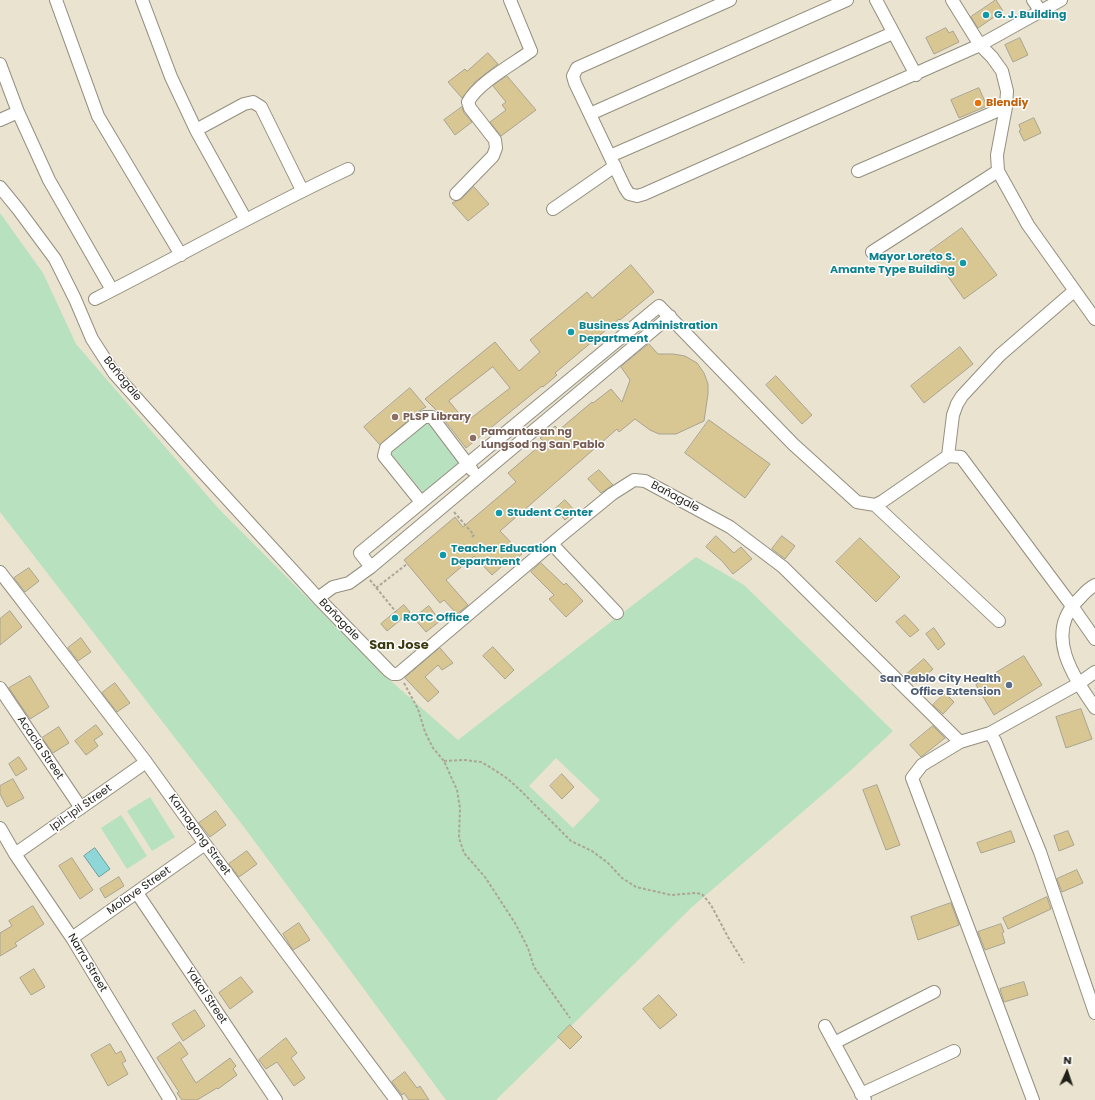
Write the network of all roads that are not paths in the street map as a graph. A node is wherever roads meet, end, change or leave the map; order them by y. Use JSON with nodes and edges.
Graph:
{"nodes":[{"id":1,"x":56,"y":0,"type":"edge"},
{"id":2,"x":142,"y":0,"type":"edge"},
{"id":3,"x":510,"y":0,"type":"edge"},
{"id":4,"x":728,"y":0,"type":"edge"},
{"id":5,"x":846,"y":0,"type":"edge"},
{"id":6,"x":876,"y":0,"type":"edge"},
{"id":7,"x":952,"y":0,"type":"edge"},
{"id":8,"x":1033,"y":0,"type":"edge"},
{"id":9,"x":1061,"y":0,"type":"edge"},
{"id":10,"x":1041,"y":12,"type":"junction"},
{"id":11,"x":893,"y":33,"type":"junction"},
{"id":12,"x":980,"y":45,"type":"junction"},
{"id":13,"x":0,"y":64,"type":"edge"},
{"id":14,"x":916,"y":75,"type":"junction"},
{"id":15,"x":1006,"y":107,"type":"junction"},
{"id":16,"x":18,"y":112,"type":"junction"},
{"id":17,"x":590,"y":114,"type":"junction"},
{"id":18,"x":0,"y":120,"type":"edge"},
{"id":19,"x":196,"y":130,"type":"junction"},
{"id":20,"x":612,"y":161,"type":"junction"},
{"id":21,"x":348,"y":169,"type":"dead end"},
{"id":22,"x":858,"y":171,"type":"dead end"},
{"id":23,"x":998,"y":171,"type":"junction"},
{"id":24,"x":0,"y":187,"type":"edge"},
{"id":25,"x":302,"y":190,"type":"junction"},
{"id":26,"x":456,"y":194,"type":"dead end"},
{"id":27,"x":553,"y":209,"type":"dead end"},
{"id":28,"x":246,"y":220,"type":"junction"},
{"id":29,"x":872,"y":252,"type":"dead end"},
{"id":30,"x":180,"y":255,"type":"junction"},
{"id":31,"x":112,"y":290,"type":"junction"},
{"id":32,"x":1074,"y":291,"type":"junction"},
{"id":33,"x":95,"y":299,"type":"dead end"},
{"id":34,"x":670,"y":316,"type":"junction"},
{"id":35,"x":1095,"y":319,"type":"edge"},
{"id":36,"x":580,"y":371,"type":"junction"},
{"id":37,"x":590,"y":382,"type":"junction"},
{"id":38,"x":948,"y":456,"type":"junction"},
{"id":39,"x":468,"y":464,"type":"junction"},
{"id":40,"x":477,"y":477,"type":"junction"},
{"id":41,"x":421,"y":502,"type":"junction"},
{"id":42,"x":875,"y":505,"type":"junction"},
{"id":43,"x":552,"y":544,"type":"junction"},
{"id":44,"x":372,"y":567,"type":"junction"},
{"id":45,"x":0,"y":572,"type":"edge"},
{"id":46,"x":1095,"y":585,"type":"edge"},
{"id":47,"x":318,"y":598,"type":"junction"},
{"id":48,"x":1072,"y":606,"type":"junction"},
{"id":49,"x":617,"y":613,"type":"dead end"},
{"id":50,"x":999,"y":621,"type":"dead end"},
{"id":51,"x":1095,"y":639,"type":"edge"},
{"id":52,"x":1095,"y":672,"type":"edge"},
{"id":53,"x":1078,"y":684,"type":"junction"},
{"id":54,"x":0,"y":688,"type":"edge"},
{"id":55,"x":1095,"y":708,"type":"edge"},
{"id":56,"x":990,"y":733,"type":"junction"},
{"id":57,"x":960,"y":742,"type":"junction"},
{"id":58,"x":146,"y":762,"type":"junction"},
{"id":59,"x":81,"y":808,"type":"junction"},
{"id":60,"x":0,"y":828,"type":"edge"},
{"id":61,"x":205,"y":844,"type":"junction"},
{"id":62,"x":16,"y":854,"type":"junction"},
{"id":63,"x":137,"y":893,"type":"junction"},
{"id":64,"x":72,"y":938,"type":"junction"},
{"id":65,"x":934,"y":992,"type":"dead end"},
{"id":66,"x":1095,"y":1012,"type":"edge"},
{"id":67,"x":825,"y":1026,"type":"dead end"},
{"id":68,"x":834,"y":1043,"type":"junction"},
{"id":69,"x":954,"y":1051,"type":"dead end"},
{"id":70,"x":863,"y":1097,"type":"edge"},
{"id":71,"x":170,"y":1100,"type":"edge"},
{"id":72,"x":276,"y":1100,"type":"edge"},
{"id":73,"x":396,"y":1100,"type":"edge"},
{"id":74,"x":1033,"y":1100,"type":"edge"}],
"edges":[{"from":1,"to":30,"type":"street"},
{"from":2,"to":19,"type":"street"},
{"from":3,"to":26,"type":"street"},
{"from":4,"to":17,"type":"street"},
{"from":5,"to":17,"type":"street"},
{"from":6,"to":11,"type":"street"},
{"from":7,"to":12,"type":"street"},
{"from":8,"to":10,"type":"street"},
{"from":9,"to":10,"type":"street"},
{"from":10,"to":12,"type":"street"},
{"from":11,"to":14,"type":"street"},
{"from":11,"to":20,"type":"street"},
{"from":12,"to":14,"type":"street"},
{"from":12,"to":15,"type":"street"},
{"from":13,"to":16,"type":"street"},
{"from":14,"to":20,"type":"street"},
{"from":15,"to":22,"type":"street"},
{"from":15,"to":23,"type":"street"},
{"from":16,"to":18,"type":"street"},
{"from":16,"to":31,"type":"street"},
{"from":17,"to":20,"type":"street"},
{"from":19,"to":25,"type":"street"},
{"from":19,"to":28,"type":"street"},
{"from":20,"to":27,"type":"street"},
{"from":21,"to":25,"type":"street"},
{"from":23,"to":29,"type":"street"},
{"from":23,"to":32,"type":"street"},
{"from":24,"to":47,"type":"street","name":"Bañagale"},
{"from":25,"to":28,"type":"street"},
{"from":28,"to":30,"type":"street"},
{"from":30,"to":31,"type":"street"},
{"from":31,"to":33,"type":"street"},
{"from":32,"to":35,"type":"street"},
{"from":32,"to":38,"type":"street"},
{"from":34,"to":36,"type":"street"},
{"from":34,"to":37,"type":"street"},
{"from":34,"to":42,"type":"street"},
{"from":36,"to":37,"type":"street"},
{"from":36,"to":39,"type":"street"},
{"from":37,"to":40,"type":"street"},
{"from":38,"to":42,"type":"street"},
{"from":38,"to":48,"type":"street"},
{"from":39,"to":40,"type":"street"},
{"from":39,"to":41,"type":"street"},
{"from":39,"to":41,"type":"street"},
{"from":40,"to":44,"type":"street"},
{"from":41,"to":44,"type":"street"},
{"from":42,"to":50,"type":"street"},
{"from":43,"to":47,"type":"street","name":"Bañagale"},
{"from":43,"to":49,"type":"street"},
{"from":43,"to":57,"type":"street","name":"Bañagale"},
{"from":44,"to":47,"type":"street"},
{"from":45,"to":58,"type":"street","name":"Kamagong Street"},
{"from":46,"to":48,"type":"street"},
{"from":48,"to":51,"type":"street"},
{"from":48,"to":53,"type":"street"},
{"from":52,"to":53,"type":"street"},
{"from":53,"to":55,"type":"street"},
{"from":53,"to":56,"type":"street"},
{"from":54,"to":59,"type":"street","name":"Acacia Street"},
{"from":56,"to":57,"type":"street"},
{"from":56,"to":66,"type":"street"},
{"from":57,"to":74,"type":"street"},
{"from":58,"to":59,"type":"street","name":"Ipil-Ipil Street"},
{"from":58,"to":61,"type":"street","name":"Kamagong Street"},
{"from":59,"to":62,"type":"street","name":"Ipil-Ipil Street"},
{"from":60,"to":62,"type":"street","name":"Narra Street"},
{"from":61,"to":63,"type":"street","name":"Molave Street"},
{"from":61,"to":73,"type":"street","name":"Kamagong Street"},
{"from":62,"to":64,"type":"street","name":"Narra Street"},
{"from":63,"to":64,"type":"street","name":"Molave Street"},
{"from":63,"to":72,"type":"street","name":"Yakal Street"},
{"from":64,"to":71,"type":"street","name":"Narra Street"},
{"from":65,"to":68,"type":"street"},
{"from":67,"to":68,"type":"street"},
{"from":68,"to":70,"type":"street"},
{"from":69,"to":70,"type":"street"}]}
